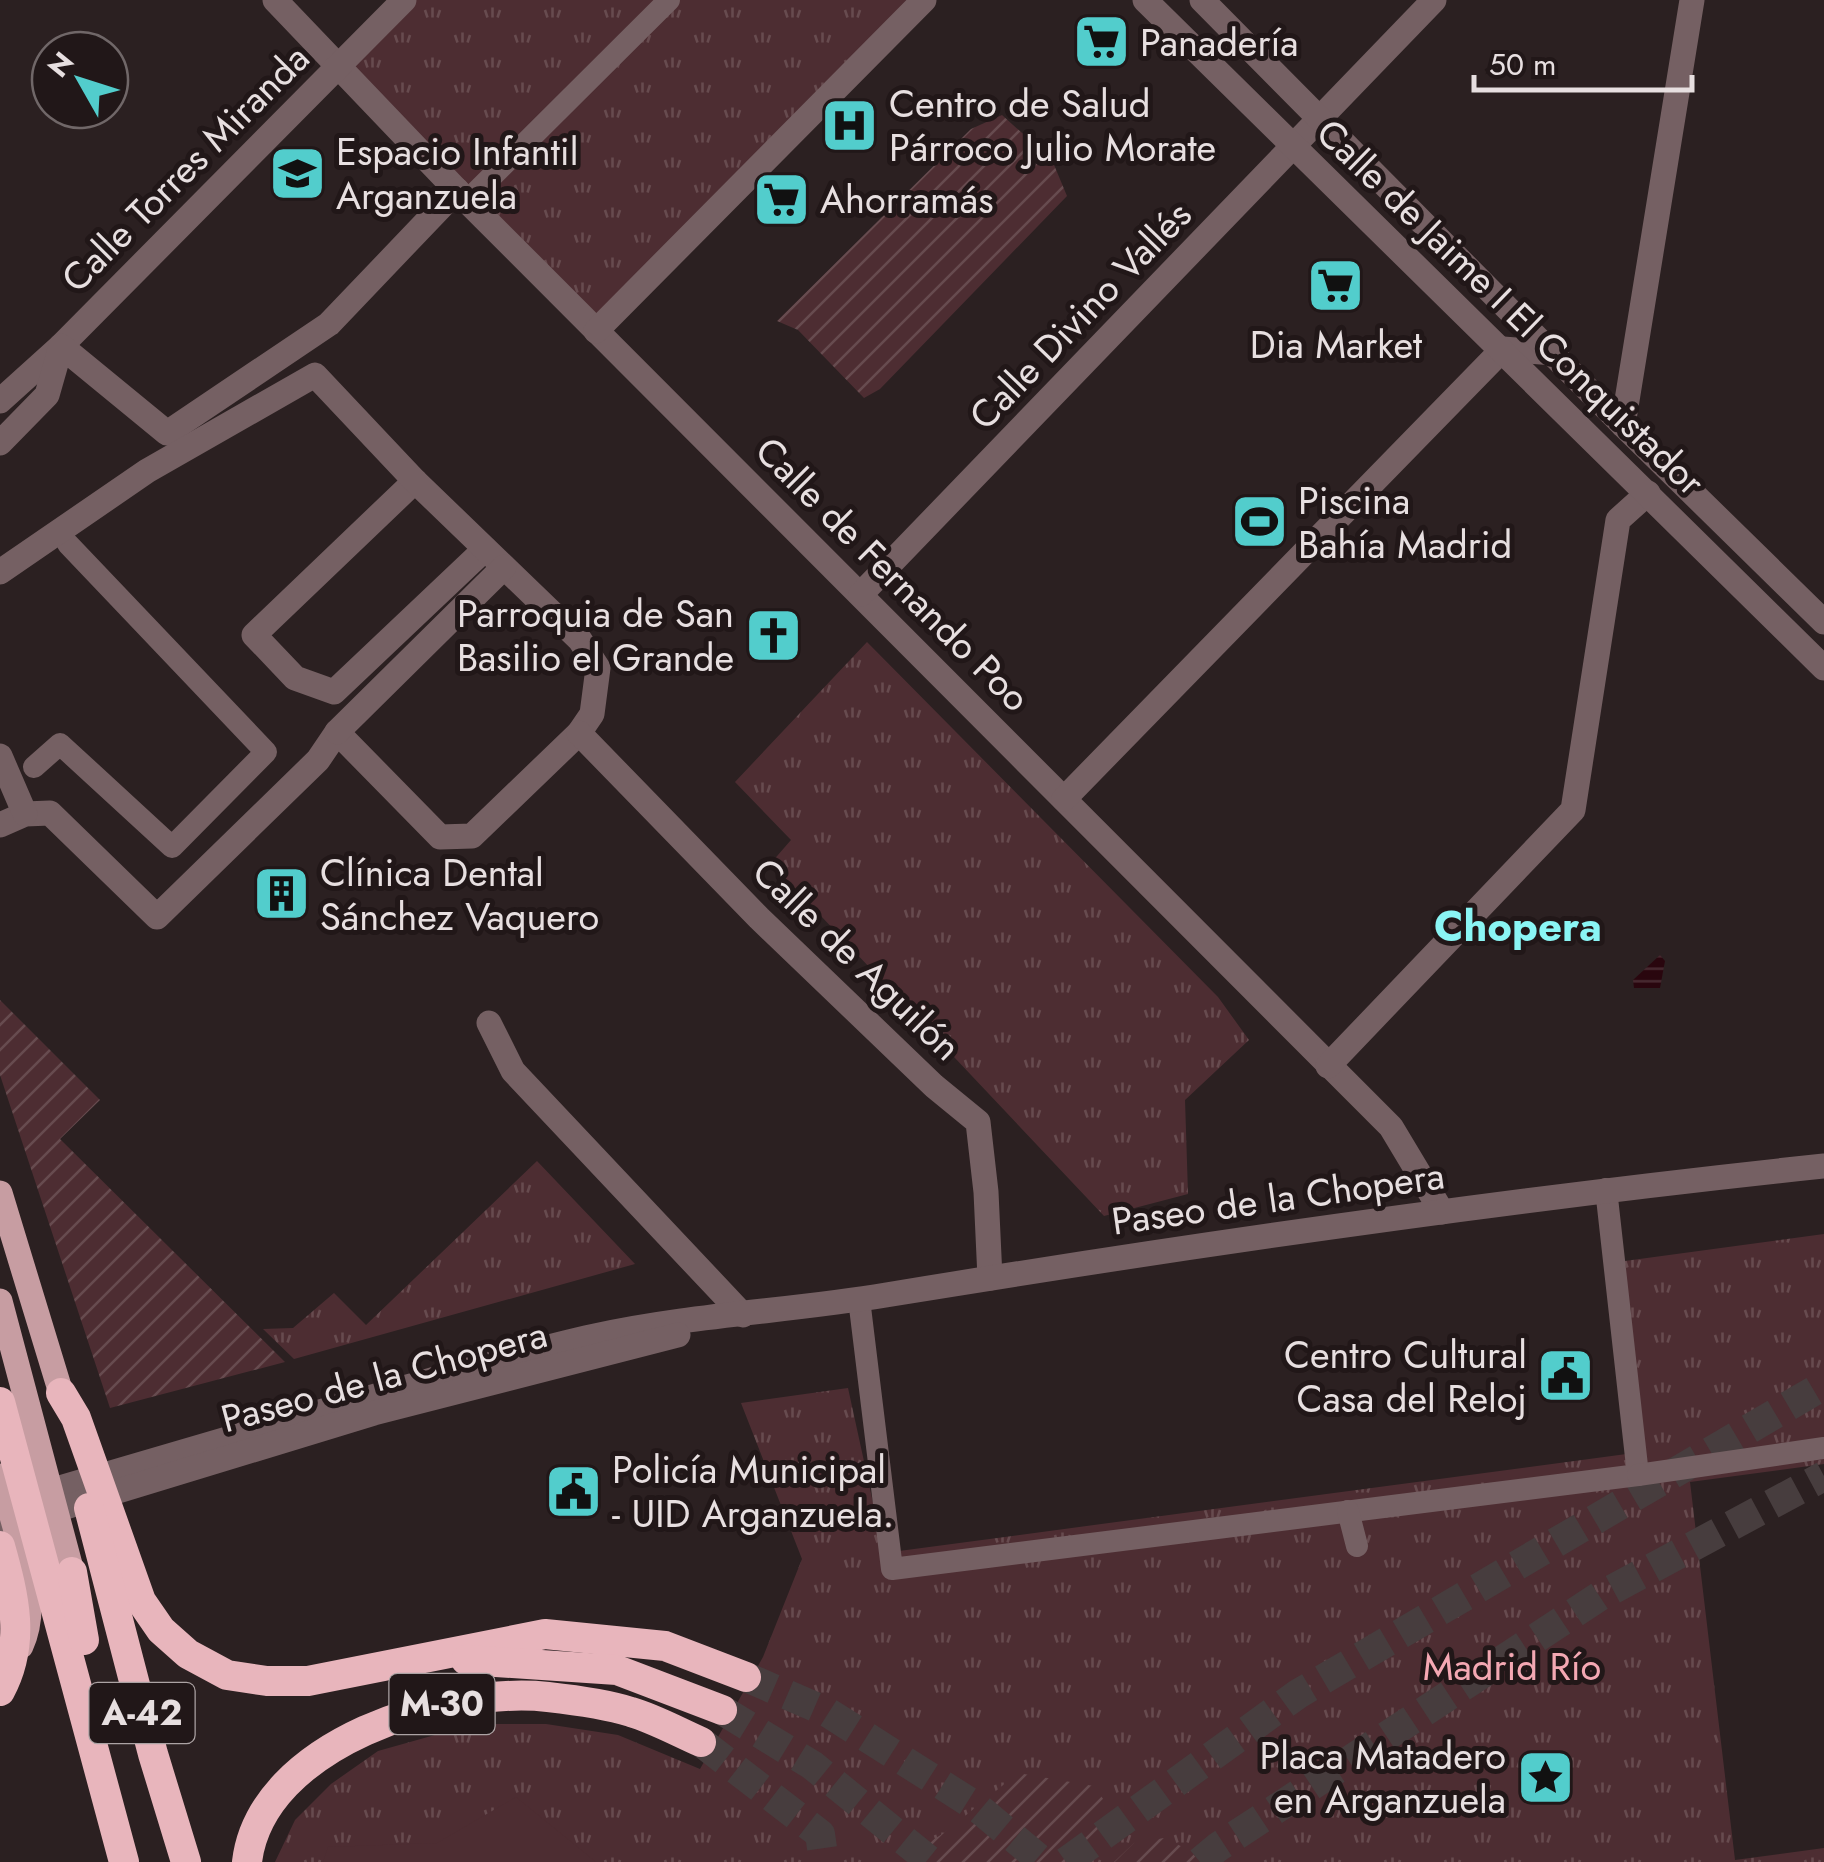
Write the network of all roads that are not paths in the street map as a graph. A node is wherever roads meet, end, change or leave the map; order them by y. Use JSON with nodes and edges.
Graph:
{"nodes":[{"id":1,"x":275,"y":0,"type":"edge"},
{"id":2,"x":404,"y":0,"type":"edge"},
{"id":3,"x":669,"y":0,"type":"edge"},
{"id":4,"x":924,"y":0,"type":"edge"},
{"id":5,"x":1145,"y":0,"type":"edge"},
{"id":6,"x":1202,"y":0,"type":"edge"},
{"id":7,"x":1434,"y":0,"type":"edge"},
{"id":8,"x":1692,"y":0,"type":"edge"},
{"id":9,"x":340,"y":66,"type":"junction"},
{"id":10,"x":1320,"y":117,"type":"junction"},
{"id":11,"x":1293,"y":147,"type":"junction"},
{"id":12,"x":462,"y":196,"type":"junction"},
{"id":13,"x":596,"y":330,"type":"junction"},
{"id":14,"x":61,"y":346,"type":"junction"},
{"id":15,"x":1502,"y":349,"type":"junction"},
{"id":16,"x":1554,"y":354,"type":"junction"},
{"id":17,"x":0,"y":400,"type":"edge"},
{"id":18,"x":1623,"y":425,"type":"junction"},
{"id":19,"x":0,"y":443,"type":"edge"},
{"id":20,"x":416,"y":481,"type":"junction"},
{"id":21,"x":1648,"y":494,"type":"junction"},
{"id":22,"x":68,"y":544,"type":"dead end"},
{"id":23,"x":494,"y":558,"type":"junction"},
{"id":24,"x":0,"y":572,"type":"edge"},
{"id":25,"x":861,"y":594,"type":"junction"},
{"id":26,"x":1824,"y":622,"type":"edge"},
{"id":27,"x":1824,"y":668,"type":"edge"},
{"id":28,"x":337,"y":732,"type":"junction"},
{"id":29,"x":579,"y":733,"type":"junction"},
{"id":30,"x":0,"y":756,"type":"edge"},
{"id":31,"x":34,"y":767,"type":"dead end"},
{"id":32,"x":1064,"y":799,"type":"junction"},
{"id":33,"x":25,"y":814,"type":"junction"},
{"id":34,"x":0,"y":825,"type":"edge"},
{"id":35,"x":489,"y":1023,"type":"dead end"},
{"id":36,"x":1328,"y":1066,"type":"junction"},
{"id":37,"x":1824,"y":1166,"type":"edge"},
{"id":38,"x":1606,"y":1189,"type":"junction"},
{"id":39,"x":0,"y":1193,"type":"edge"},
{"id":40,"x":1442,"y":1212,"type":"junction"},
{"id":41,"x":990,"y":1278,"type":"junction"},
{"id":42,"x":859,"y":1299,"type":"junction"},
{"id":43,"x":0,"y":1301,"type":"edge"},
{"id":44,"x":734,"y":1316,"type":"junction"},
{"id":45,"x":61,"y":1393,"type":"joint"},
{"id":46,"x":10,"y":1402,"type":"edge"},
{"id":47,"x":1824,"y":1448,"type":"edge"},
{"id":48,"x":1638,"y":1474,"type":"junction"},
{"id":49,"x":0,"y":1476,"type":"edge"},
{"id":50,"x":67,"y":1496,"type":"junction"},
{"id":51,"x":0,"y":1506,"type":"edge"},
{"id":52,"x":1348,"y":1511,"type":"junction"},
{"id":53,"x":0,"y":1527,"type":"edge"},
{"id":54,"x":0,"y":1546,"type":"edge"},
{"id":55,"x":1357,"y":1546,"type":"dead end"},
{"id":56,"x":113,"y":1560,"type":"junction"},
{"id":57,"x":40,"y":1581,"type":"junction"},
{"id":58,"x":423,"y":1658,"type":"junction"},
{"id":59,"x":746,"y":1677,"type":"tunnel mouth"},
{"id":60,"x":5,"y":1680,"type":"edge"},
{"id":61,"x":722,"y":1710,"type":"tunnel mouth"},
{"id":62,"x":701,"y":1742,"type":"tunnel mouth"},
{"id":63,"x":124,"y":1862,"type":"edge"},
{"id":64,"x":186,"y":1862,"type":"edge"},
{"id":65,"x":247,"y":1862,"type":"edge"}],
"edges":[{"from":1,"to":9,"type":"street","name":"Calle de Fernando Poo"},
{"from":2,"to":9,"type":"street","name":"Calle Torres Miranda"},
{"from":3,"to":12,"type":"street"},
{"from":4,"to":13,"type":"street"},
{"from":5,"to":11,"type":"street","name":"Calle de Jaime I El Conquistador"},
{"from":6,"to":10,"type":"street","name":"Calle de Jaime I El Conquistador"},
{"from":7,"to":10,"type":"street","name":"Calle Divino Vallés"},
{"from":8,"to":18,"type":"street"},
{"from":9,"to":12,"type":"street","name":"Calle de Fernando Poo"},
{"from":9,"to":14,"type":"street","name":"Calle Torres Miranda"},
{"from":10,"to":11,"type":"street","name":"Calle Divino Vallés"},
{"from":10,"to":16,"type":"street","name":"Calle de Jaime I El Conquistador"},
{"from":11,"to":15,"type":"street","name":"Calle de Jaime I El Conquistador"},
{"from":11,"to":25,"type":"street","name":"Calle Divino Vallés"},
{"from":12,"to":13,"type":"street","name":"Calle de Fernando Poo"},
{"from":12,"to":14,"type":"street","name":"Calle Torres Miranda"},
{"from":13,"to":25,"type":"street","name":"Calle de Fernando Poo"},
{"from":14,"to":17,"type":"street","name":"Calle Torres Miranda"},
{"from":14,"to":19,"type":"street"},
{"from":15,"to":16,"type":"street"},
{"from":15,"to":21,"type":"street","name":"Calle de Jaime I El Conquistador"},
{"from":15,"to":32,"type":"street"},
{"from":16,"to":18,"type":"street","name":"Calle de Jaime I El Conquistador"},
{"from":18,"to":26,"type":"street","name":"Calle de Jaime I El Conquistador"},
{"from":20,"to":23,"type":"street"},
{"from":20,"to":23,"type":"street"},
{"from":20,"to":24,"type":"street"},
{"from":21,"to":27,"type":"street","name":"Calle de Jaime I El Conquistador"},
{"from":21,"to":36,"type":"street"},
{"from":22,"to":31,"type":"street"},
{"from":23,"to":28,"type":"street"},
{"from":23,"to":29,"type":"street"},
{"from":25,"to":32,"type":"street","name":"Calle de Fernando Poo"},
{"from":28,"to":29,"type":"street"},
{"from":28,"to":33,"type":"street"},
{"from":29,"to":41,"type":"street","name":"Calle de Aguilón"},
{"from":30,"to":33,"type":"street"},
{"from":32,"to":36,"type":"street","name":"Calle de Fernando Poo"},
{"from":33,"to":34,"type":"street"},
{"from":35,"to":44,"type":"street"},
{"from":36,"to":40,"type":"street","name":"Calle de Fernando Poo"},
{"from":37,"to":38,"type":"street","name":"Paseo de la Chopera"},
{"from":38,"to":40,"type":"street","name":"Paseo de la Chopera"},
{"from":38,"to":48,"type":"street"},
{"from":39,"to":45,"type":"main road"},
{"from":40,"to":41,"type":"street","name":"Paseo de la Chopera"},
{"from":41,"to":42,"type":"street","name":"Paseo de la Chopera"},
{"from":42,"to":44,"type":"street","name":"Paseo de la Chopera"},
{"from":42,"to":52,"type":"street"},
{"from":43,"to":46,"type":"main road"},
{"from":44,"to":50,"type":"street","name":"Paseo de la Chopera"},
{"from":45,"to":56,"type":"highway","number":"A-42"},
{"from":46,"to":57,"type":"highway","number":"A-42"},
{"from":47,"to":48,"type":"street"},
{"from":48,"to":52,"type":"street"},
{"from":49,"to":57,"type":"main road"},
{"from":50,"to":51,"type":"street"},
{"from":50,"to":53,"type":"street"},
{"from":52,"to":55,"type":"street"},
{"from":54,"to":57,"type":"highway"},
{"from":56,"to":58,"type":"highway"},
{"from":56,"to":64,"type":"highway","number":"A-42"},
{"from":57,"to":60,"type":"highway"},
{"from":57,"to":63,"type":"highway","number":"A-42"},
{"from":58,"to":59,"type":"highway"},
{"from":58,"to":61,"type":"highway"},
{"from":62,"to":65,"type":"highway","number":"M-30"}]}
